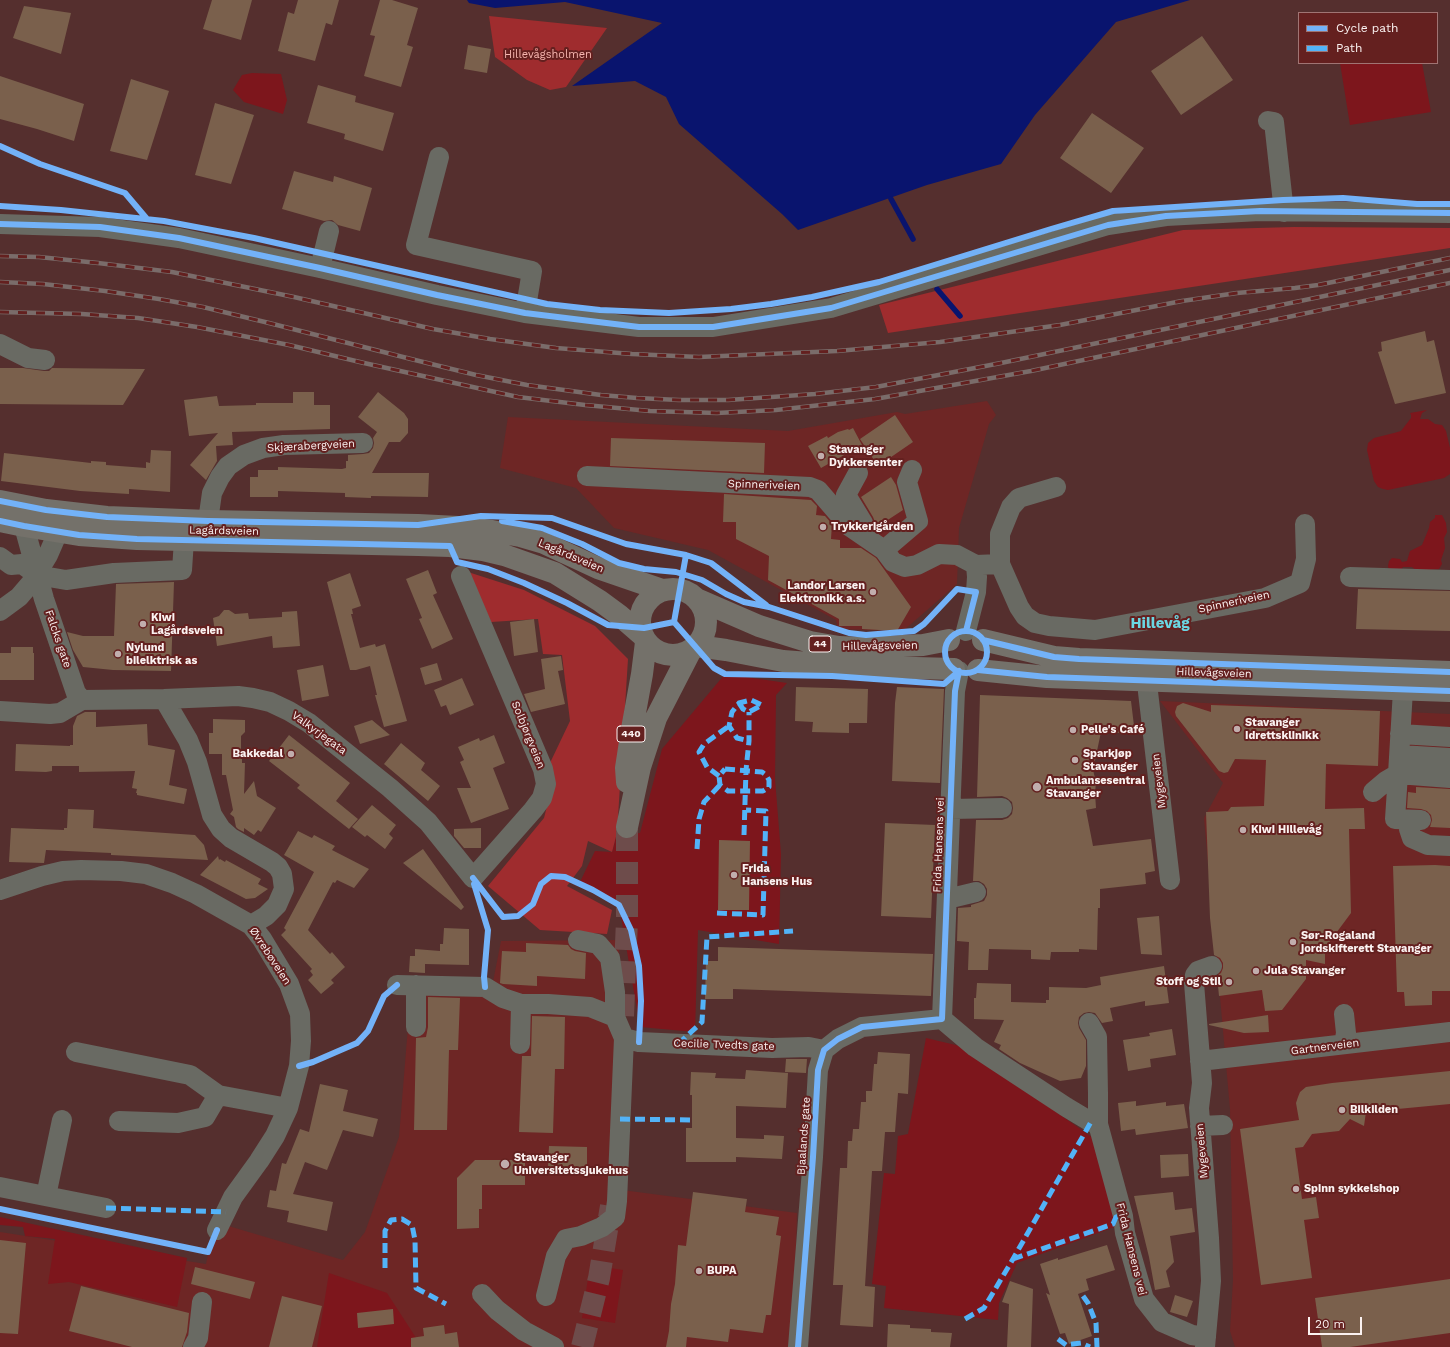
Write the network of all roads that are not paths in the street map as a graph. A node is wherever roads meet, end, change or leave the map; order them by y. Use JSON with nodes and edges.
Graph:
{"nodes":[{"id":1,"x":1268,"y":121,"type":"dead end"},
{"id":2,"x":439,"y":157,"type":"dead end"},
{"id":3,"x":1292,"y":212,"type":"junction"},
{"id":4,"x":1450,"y":213,"type":"edge"},
{"id":5,"x":0,"y":224,"type":"edge"},
{"id":6,"x":329,"y":231,"type":"dead end"},
{"id":7,"x":320,"y":268,"type":"junction"},
{"id":8,"x":525,"y":314,"type":"junction"},
{"id":9,"x":0,"y":344,"type":"edge"},
{"id":10,"x":45,"y":360,"type":"dead end"},
{"id":11,"x":363,"y":443,"type":"dead end"},
{"id":12,"x":912,"y":470,"type":"dead end"},
{"id":13,"x":858,"y":473,"type":"dead end"},
{"id":14,"x":587,"y":476,"type":"dead end"},
{"id":15,"x":1056,"y":487,"type":"dead end"},
{"id":16,"x":0,"y":501,"type":"edge"},
{"id":17,"x":0,"y":521,"type":"edge"},
{"id":18,"x":208,"y":521,"type":"junction"},
{"id":19,"x":1304,"y":524,"type":"dead end"},
{"id":20,"x":24,"y":526,"type":"junction"},
{"id":21,"x":58,"y":532,"type":"junction"},
{"id":22,"x":184,"y":540,"type":"junction"},
{"id":23,"x":876,"y":544,"type":"junction"},
{"id":24,"x":1000,"y":564,"type":"junction"},
{"id":25,"x":976,"y":565,"type":"junction"},
{"id":26,"x":4,"y":566,"type":"edge"},
{"id":27,"x":37,"y":575,"type":"junction"},
{"id":28,"x":461,"y":576,"type":"dead end"},
{"id":29,"x":1350,"y":577,"type":"dead end"},
{"id":30,"x":1450,"y":580,"type":"edge"},
{"id":31,"x":662,"y":590,"type":"junction"},
{"id":32,"x":699,"y":600,"type":"junction"},
{"id":33,"x":0,"y":611,"type":"edge"},
{"id":34,"x":966,"y":637,"type":"junction"},
{"id":35,"x":644,"y":639,"type":"junction"},
{"id":36,"x":693,"y":649,"type":"junction"},
{"id":37,"x":963,"y":670,"type":"junction"},
{"id":38,"x":1450,"y":672,"type":"edge"},
{"id":39,"x":1148,"y":681,"type":"junction"},
{"id":40,"x":1403,"y":690,"type":"junction"},
{"id":41,"x":1450,"y":691,"type":"edge"},
{"id":42,"x":164,"y":699,"type":"junction"},
{"id":43,"x":82,"y":700,"type":"junction"},
{"id":44,"x":0,"y":711,"type":"edge"},
{"id":45,"x":1400,"y":734,"type":"junction"},
{"id":46,"x":1450,"y":737,"type":"edge"},
{"id":47,"x":1450,"y":758,"type":"edge"},
{"id":48,"x":1399,"y":765,"type":"junction"},
{"id":49,"x":1450,"y":778,"type":"edge"},
{"id":50,"x":1373,"y":792,"type":"dead end"},
{"id":51,"x":951,"y":808,"type":"junction"},
{"id":52,"x":1002,"y":808,"type":"dead end"},
{"id":53,"x":1450,"y":846,"type":"edge"},
{"id":54,"x":473,"y":878,"type":"joint"},
{"id":55,"x":1170,"y":880,"type":"dead end"},
{"id":56,"x":0,"y":890,"type":"edge"},
{"id":57,"x":976,"y":892,"type":"dead end"},
{"id":58,"x":947,"y":899,"type":"junction"},
{"id":59,"x":251,"y":925,"type":"junction"},
{"id":60,"x":578,"y":940,"type":"dead end"},
{"id":61,"x":1212,"y":966,"type":"dead end"},
{"id":62,"x":397,"y":985,"type":"dead end"},
{"id":63,"x":416,"y":985,"type":"junction"},
{"id":64,"x":521,"y":1004,"type":"junction"},
{"id":65,"x":1344,"y":1014,"type":"dead end"},
{"id":66,"x":615,"y":1017,"type":"junction"},
{"id":67,"x":942,"y":1019,"type":"junction"},
{"id":68,"x":1089,"y":1023,"type":"dead end"},
{"id":69,"x":416,"y":1027,"type":"dead end"},
{"id":70,"x":1450,"y":1032,"type":"edge"},
{"id":71,"x":624,"y":1038,"type":"junction"},
{"id":72,"x":520,"y":1044,"type":"dead end"},
{"id":73,"x":1344,"y":1044,"type":"junction"},
{"id":74,"x":824,"y":1050,"type":"junction"},
{"id":75,"x":76,"y":1052,"type":"dead end"},
{"id":76,"x":1200,"y":1061,"type":"junction"},
{"id":77,"x":218,"y":1095,"type":"junction"},
{"id":78,"x":288,"y":1108,"type":"junction"},
{"id":79,"x":62,"y":1120,"type":"dead end"},
{"id":80,"x":119,"y":1121,"type":"dead end"},
{"id":81,"x":1098,"y":1124,"type":"junction"},
{"id":82,"x":1223,"y":1125,"type":"dead end"},
{"id":83,"x":1200,"y":1126,"type":"junction"},
{"id":84,"x":0,"y":1187,"type":"edge"},
{"id":85,"x":46,"y":1196,"type":"junction"},
{"id":86,"x":106,"y":1208,"type":"dead end"},
{"id":87,"x":217,"y":1230,"type":"dead end"},
{"id":88,"x":482,"y":1294,"type":"dead end"},
{"id":89,"x":546,"y":1296,"type":"dead end"},
{"id":90,"x":202,"y":1302,"type":"dead end"},
{"id":91,"x":1206,"y":1342,"type":"edge"},
{"id":92,"x":193,"y":1347,"type":"edge"},
{"id":93,"x":554,"y":1347,"type":"edge"},
{"id":94,"x":798,"y":1347,"type":"edge"}],
"edges":[{"from":1,"to":3,"type":"street"},
{"from":2,"to":8,"type":"street"},
{"from":3,"to":4,"type":"street"},
{"from":3,"to":8,"type":"street"},
{"from":5,"to":7,"type":"street"},
{"from":6,"to":7,"type":"street"},
{"from":7,"to":8,"type":"street"},
{"from":9,"to":10,"type":"street"},
{"from":11,"to":18,"type":"street","name":"Skjærabergveien"},
{"from":12,"to":23,"type":"street"},
{"from":13,"to":23,"type":"street"},
{"from":14,"to":23,"type":"street","name":"Spinneriveien"},
{"from":15,"to":24,"type":"street","name":"Spinneriveien"},
{"from":16,"to":18,"type":"main road","name":"Lagårdsveien","number":"44"},
{"from":17,"to":20,"type":"main road","name":"Lagårdsveien","number":"44"},
{"from":18,"to":31,"type":"main road","name":"Lagårdsveien","number":"44"},
{"from":19,"to":24,"type":"street","name":"Spinneriveien"},
{"from":20,"to":21,"type":"main road","name":"Lagårdsveien","number":"44"},
{"from":20,"to":27,"type":"street","name":"Falcks gate"},
{"from":21,"to":22,"type":"main road","name":"Lagårdsveien","number":"44"},
{"from":21,"to":27,"type":"street"},
{"from":22,"to":27,"type":"street"},
{"from":22,"to":35,"type":"main road","name":"Lagårdsveien","number":"44"},
{"from":23,"to":25,"type":"street","name":"Spinneriveien"},
{"from":24,"to":25,"type":"street"},
{"from":25,"to":34,"type":"street"},
{"from":26,"to":27,"type":"street"},
{"from":27,"to":33,"type":"street"},
{"from":27,"to":43,"type":"street","name":"Falcks gate"},
{"from":28,"to":54,"type":"street","name":"Solbjørgveien"},
{"from":29,"to":30,"type":"street"},
{"from":31,"to":32,"type":"main road","number":"44"},
{"from":31,"to":35,"type":"main road"},
{"from":32,"to":34,"type":"main road","name":"Hillevågsveien","number":"44"},
{"from":32,"to":36,"type":"main road"},
{"from":34,"to":37,"type":"main road"},
{"from":34,"to":37,"type":"main road"},
{"from":34,"to":38,"type":"main road","name":"Hillevågsveien","number":"44"},
{"from":35,"to":36,"type":"main road","number":"44"},
{"from":35,"to":36,"type":"main road","number":"440"},
{"from":36,"to":37,"type":"main road","name":"Hillevågsveien","number":"44"},
{"from":37,"to":39,"type":"main road","name":"Hillevågsveien","number":"44"},
{"from":37,"to":51,"type":"street","name":"Frida Hansens vei"},
{"from":39,"to":40,"type":"main road","name":"Hillevågsveien","number":"44"},
{"from":39,"to":55,"type":"street","name":"Mygeveien"},
{"from":40,"to":41,"type":"main road","name":"Hillevågsveien","number":"44"},
{"from":40,"to":45,"type":"street"},
{"from":42,"to":43,"type":"street","name":"Valkyrjegata"},
{"from":42,"to":54,"type":"street","name":"Valkyrjegata"},
{"from":42,"to":59,"type":"street"},
{"from":43,"to":44,"type":"street","name":"Valkyrjegata"},
{"from":45,"to":46,"type":"street"},
{"from":45,"to":48,"type":"street"},
{"from":47,"to":48,"type":"street"},
{"from":48,"to":49,"type":"street"},
{"from":48,"to":50,"type":"street"},
{"from":48,"to":53,"type":"street"},
{"from":51,"to":52,"type":"street"},
{"from":51,"to":58,"type":"street","name":"Frida Hansens vei"},
{"from":56,"to":59,"type":"street","name":"Øvrebøveien"},
{"from":57,"to":58,"type":"street"},
{"from":58,"to":67,"type":"street","name":"Frida Hansens vei"},
{"from":59,"to":78,"type":"street","name":"Øvrebøveien"},
{"from":60,"to":66,"type":"street"},
{"from":61,"to":76,"type":"street","name":"Mygeveien"},
{"from":62,"to":63,"type":"street"},
{"from":63,"to":64,"type":"street"},
{"from":63,"to":69,"type":"street"},
{"from":64,"to":66,"type":"street"},
{"from":64,"to":72,"type":"street"},
{"from":65,"to":73,"type":"street"},
{"from":66,"to":71,"type":"street"},
{"from":67,"to":74,"type":"street"},
{"from":67,"to":81,"type":"street"},
{"from":68,"to":81,"type":"street","name":"Frida Hansens vei"},
{"from":70,"to":73,"type":"street","name":"Gartnerveien"},
{"from":71,"to":74,"type":"street","name":"Cecilie Tvedts gate"},
{"from":71,"to":89,"type":"street"},
{"from":73,"to":76,"type":"street","name":"Gartnerveien"},
{"from":74,"to":94,"type":"street","name":"Bjaalands gate"},
{"from":75,"to":77,"type":"street"},
{"from":76,"to":83,"type":"street","name":"Mygeveien"},
{"from":77,"to":78,"type":"street"},
{"from":77,"to":80,"type":"street"},
{"from":78,"to":87,"type":"street","name":"Øvrebøveien"},
{"from":79,"to":85,"type":"street"},
{"from":81,"to":91,"type":"street","name":"Frida Hansens vei"},
{"from":82,"to":83,"type":"street"},
{"from":83,"to":91,"type":"street","name":"Mygeveien"},
{"from":84,"to":85,"type":"street"},
{"from":85,"to":86,"type":"street"},
{"from":88,"to":93,"type":"street"},
{"from":90,"to":92,"type":"street"}]}
